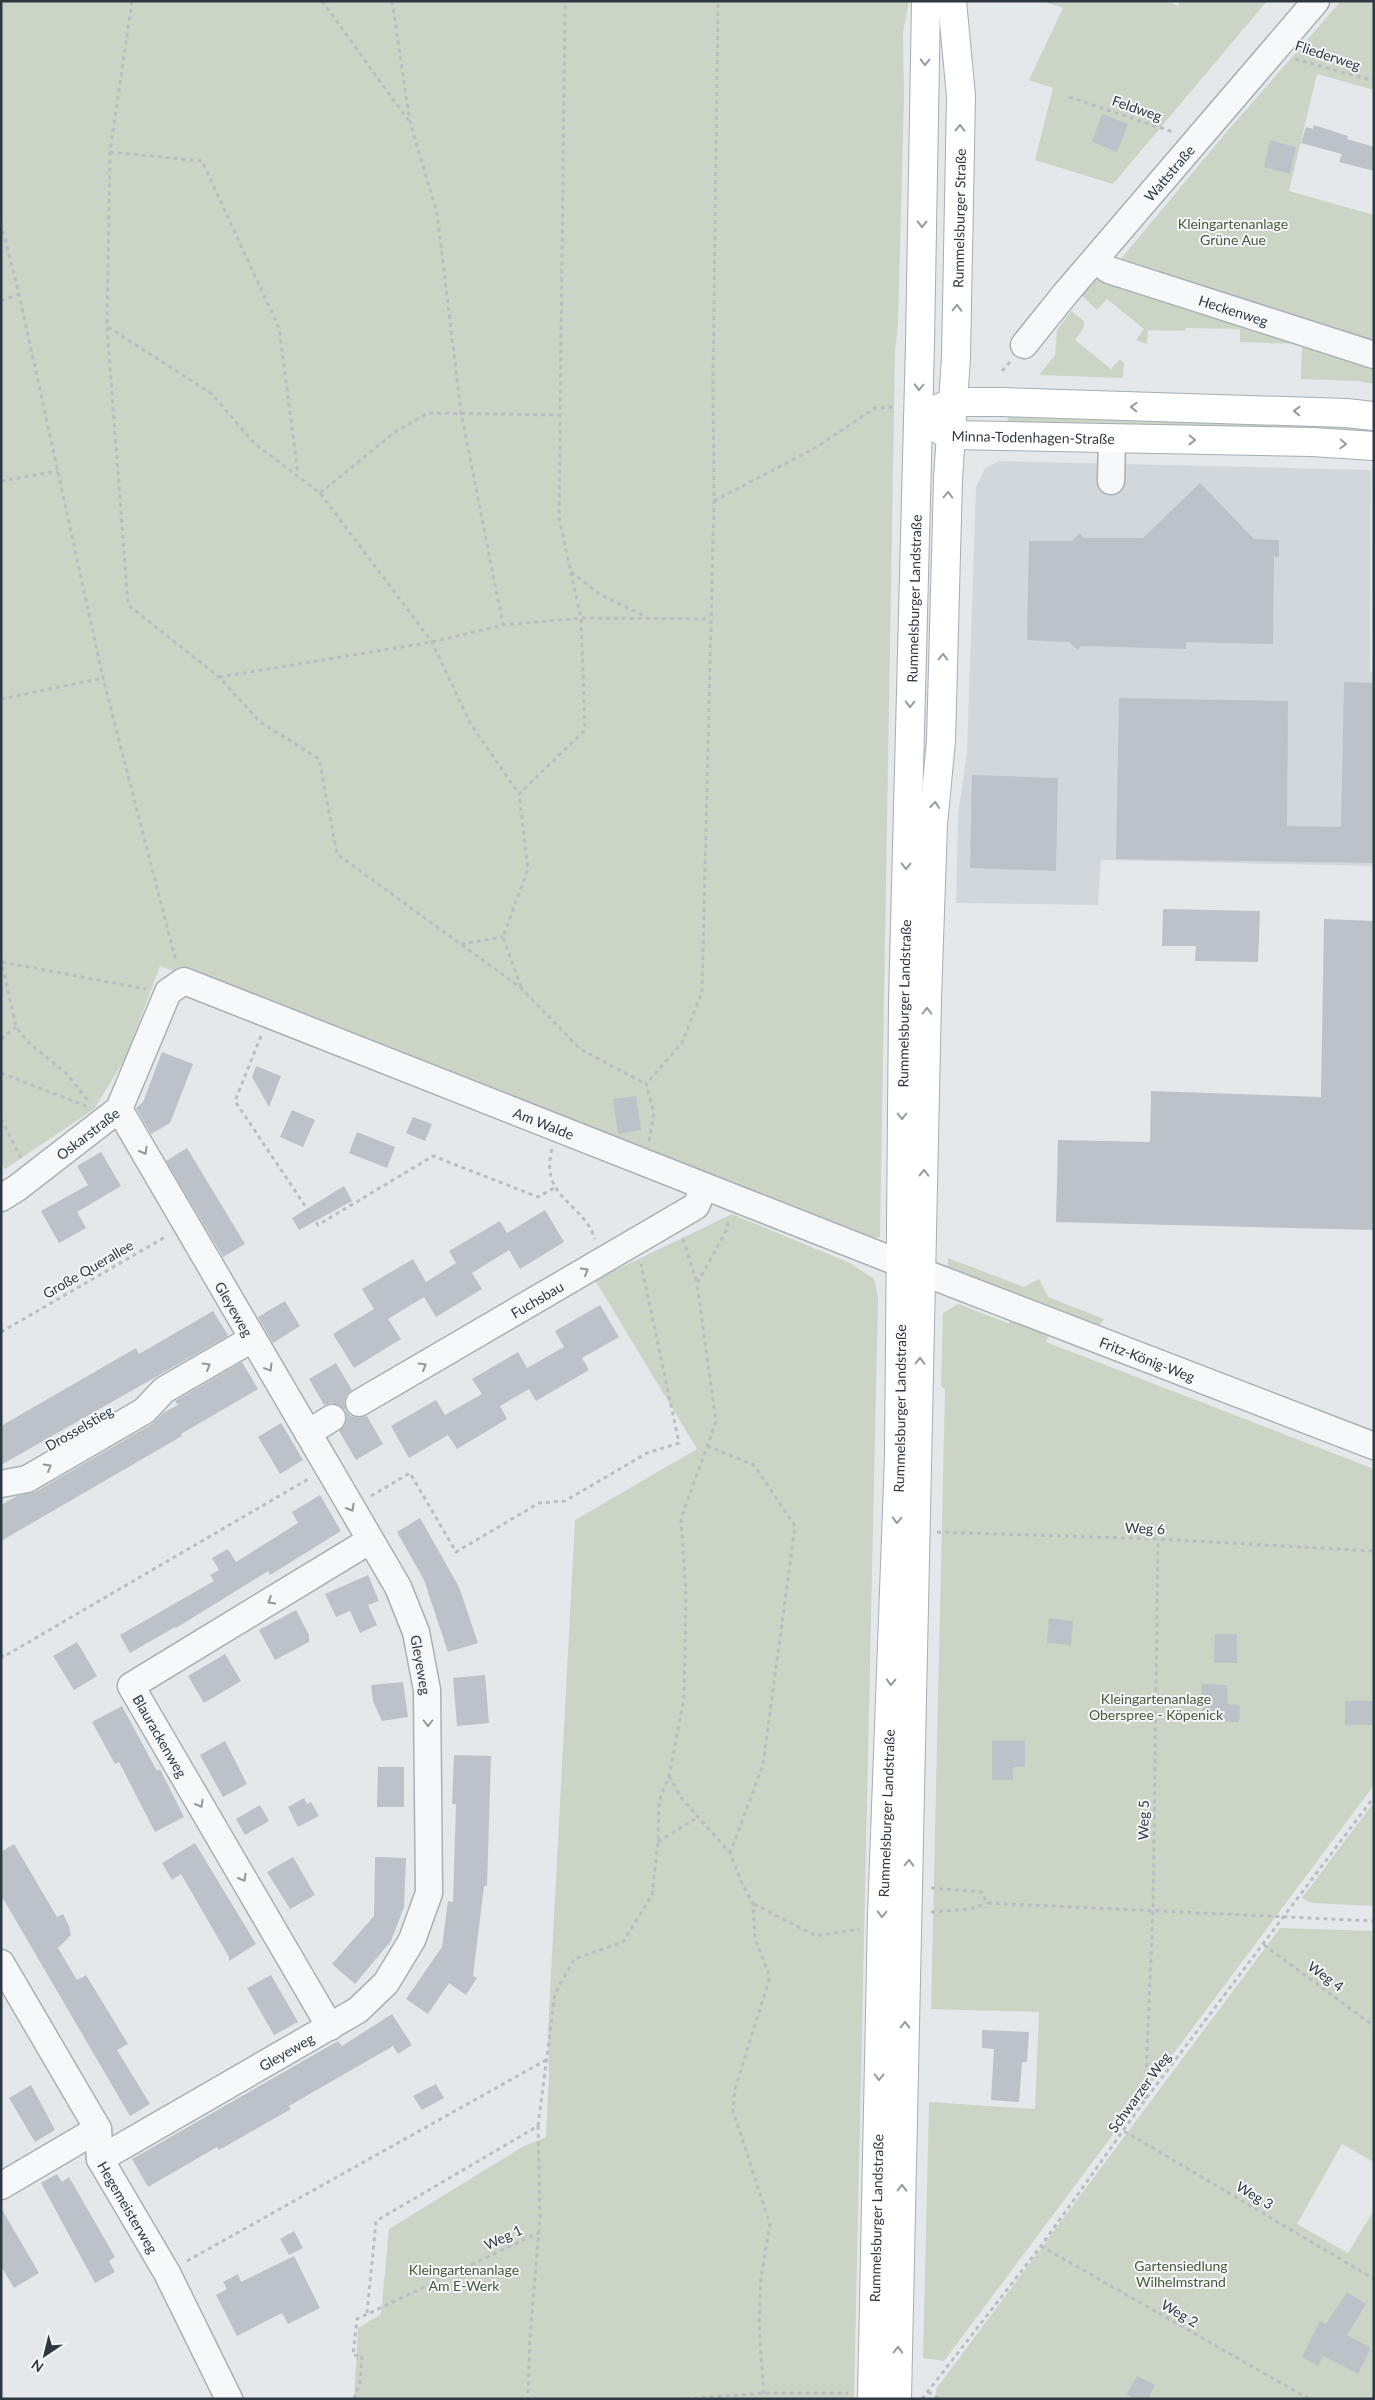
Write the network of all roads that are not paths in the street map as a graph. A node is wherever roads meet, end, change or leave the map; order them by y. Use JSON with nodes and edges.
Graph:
{"nodes":[{"id":1,"x":926,"y":1,"type":"edge"},
{"id":2,"x":952,"y":1,"type":"edge"},
{"id":3,"x":1316,"y":1,"type":"edge"},
{"id":4,"x":1095,"y":260,"type":"junction"},
{"id":5,"x":1024,"y":345,"type":"dead end"},
{"id":6,"x":1374,"y":355,"type":"edge"},
{"id":7,"x":953,"y":402,"type":"junction"},
{"id":8,"x":908,"y":412,"type":"junction"},
{"id":9,"x":1374,"y":416,"type":"edge"},
{"id":10,"x":951,"y":435,"type":"junction"},
{"id":11,"x":1112,"y":438,"type":"junction"},
{"id":12,"x":1374,"y":446,"type":"edge"},
{"id":13,"x":1110,"y":481,"type":"dead end"},
{"id":14,"x":160,"y":991,"type":"joint"},
{"id":15,"x":119,"y":1109,"type":"junction"},
{"id":16,"x":704,"y":1186,"type":"junction"},
{"id":17,"x":1,"y":1198,"type":"edge"},
{"id":18,"x":912,"y":1267,"type":"junction"},
{"id":19,"x":252,"y":1339,"type":"junction"},
{"id":20,"x":359,"y":1403,"type":"dead end"},
{"id":21,"x":332,"y":1418,"type":"dead end"},
{"id":22,"x":308,"y":1433,"type":"junction"},
{"id":23,"x":1374,"y":1446,"type":"edge"},
{"id":24,"x":2,"y":1484,"type":"edge"},
{"id":25,"x":369,"y":1541,"type":"junction"},
{"id":26,"x":1,"y":1963,"type":"edge"},
{"id":27,"x":330,"y":2027,"type":"junction"},
{"id":28,"x":98,"y":2129,"type":"junction"},
{"id":29,"x":100,"y":2159,"type":"junction"},
{"id":30,"x":1,"y":2186,"type":"edge"},
{"id":31,"x":880,"y":2397,"type":"edge"},
{"id":32,"x":229,"y":2399,"type":"edge"}],
"edges":[{"from":1,"to":8,"type":"main road","one_way":true},
{"from":7,"to":2,"type":"main road","name":"Rummelsburger Straße","one_way":true},
{"from":3,"to":4,"type":"street","name":"Wattstraße"},
{"from":4,"to":5,"type":"street","name":"Wattstraße"},
{"from":4,"to":6,"type":"street","name":"Heckenweg"},
{"from":7,"to":8,"type":"main road","name":"Minna-Todenhagen-Straße"},
{"from":9,"to":7,"type":"main road","name":"Minna-Todenhagen-Straße","one_way":true},
{"from":7,"to":10,"type":"main road","name":"Rummelsburger Straße"},
{"from":8,"to":10,"type":"main road","name":"Minna-Todenhagen-Straße"},
{"from":8,"to":18,"type":"main road","name":"Rummelsburger Landstraße","one_way":true},
{"from":10,"to":11,"type":"main road","name":"Minna-Todenhagen-Straße"},
{"from":18,"to":10,"type":"main road","name":"Rummelsburger Landstraße","one_way":true},
{"from":11,"to":12,"type":"main road","name":"Minna-Todenhagen-Straße","one_way":true},
{"from":11,"to":13,"type":"street"},
{"from":14,"to":15,"type":"street","name":"Oskarstraße"},
{"from":14,"to":16,"type":"street","name":"Am Walde"},
{"from":15,"to":17,"type":"street","name":"Oskarstraße"},
{"from":15,"to":19,"type":"street","name":"Gleyeweg","one_way":true},
{"from":16,"to":18,"type":"street","name":"Am Walde"},
{"from":20,"to":16,"type":"street","name":"Fuchsbau","one_way":true},
{"from":18,"to":23,"type":"street","name":"Fritz-König-Weg"},
{"from":31,"to":18,"type":"main road","name":"Rummelsburger Landstraße","one_way":true},
{"from":18,"to":31,"type":"main road","name":"Rummelsburger Landstraße","one_way":true},
{"from":19,"to":22,"type":"street","name":"Gleyeweg","one_way":true},
{"from":24,"to":19,"type":"street","name":"Drosselstieg","one_way":true},
{"from":21,"to":22,"type":"street"},
{"from":22,"to":25,"type":"street","name":"Gleyeweg","one_way":true},
{"from":25,"to":27,"type":"street","name":"Gleyeweg","one_way":true},
{"from":25,"to":27,"type":"street","name":"Blaurackenweg","one_way":true},
{"from":26,"to":28,"type":"street","name":"Hegemeisterweg"},
{"from":27,"to":29,"type":"street","name":"Gleyeweg"},
{"from":28,"to":29,"type":"street","name":"Hegemeisterweg"},
{"from":28,"to":30,"type":"street"},
{"from":29,"to":32,"type":"street","name":"Hegemeisterweg"}]}
